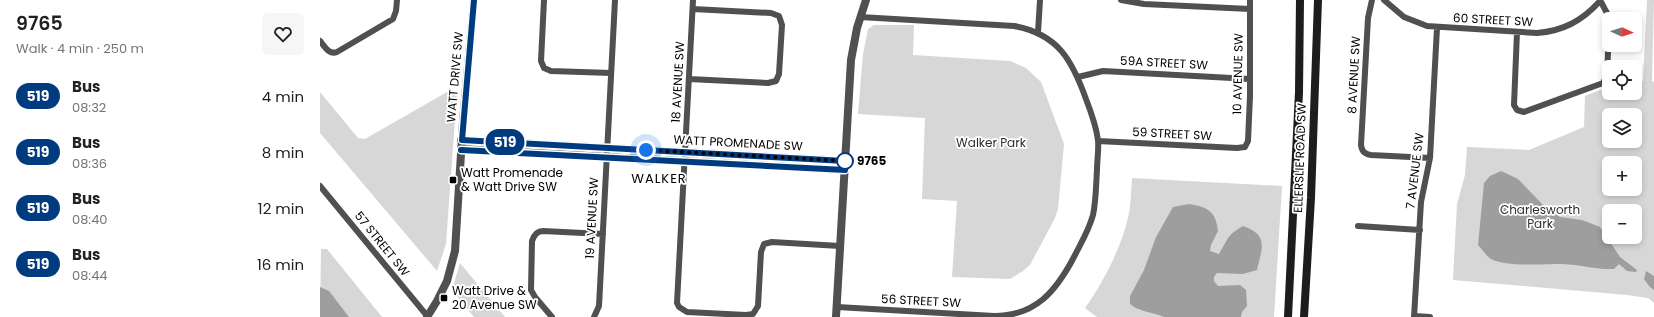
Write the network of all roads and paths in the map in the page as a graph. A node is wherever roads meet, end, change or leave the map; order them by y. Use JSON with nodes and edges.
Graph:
{"nodes":[{"id":1,"x":397,"y":0,"type":"edge"},
{"id":2,"x":474,"y":0,"type":"edge"},
{"id":3,"x":544,"y":0,"type":"edge"},
{"id":4,"x":615,"y":0,"type":"edge"},
{"id":5,"x":693,"y":0,"type":"edge"},
{"id":6,"x":866,"y":0,"type":"edge"},
{"id":7,"x":1040,"y":0,"type":"edge"},
{"id":8,"x":1121,"y":0,"type":"edge"},
{"id":9,"x":1250,"y":0,"type":"edge"},
{"id":10,"x":1300,"y":0,"type":"edge"},
{"id":11,"x":1318,"y":0,"type":"edge"},
{"id":12,"x":1372,"y":0,"type":"edge"},
{"id":13,"x":1384,"y":0,"type":"edge"},
{"id":14,"x":1600,"y":0,"type":"edge"},
{"id":15,"x":1180,"y":2,"type":"edge"},
{"id":16,"x":693,"y":9,"type":"junction"},
{"id":17,"x":1250,"y":9,"type":"junction"},
{"id":18,"x":1606,"y":12,"type":"edge"},
{"id":19,"x":860,"y":17,"type":"junction"},
{"id":20,"x":1437,"y":28,"type":"junction"},
{"id":21,"x":1517,"y":32,"type":"junction"},
{"id":22,"x":1038,"y":33,"type":"junction"},
{"id":23,"x":320,"y":41,"type":"edge"},
{"id":24,"x":1608,"y":52,"type":"edge"},
{"id":25,"x":611,"y":74,"type":"junction"},
{"id":26,"x":1078,"y":77,"type":"junction"},
{"id":27,"x":689,"y":79,"type":"junction"},
{"id":28,"x":1250,"y":79,"type":"junction"},
{"id":29,"x":462,"y":140,"type":"junction"},
{"id":30,"x":1098,"y":141,"type":"junction"},
{"id":31,"x":1245,"y":147,"type":"joint"},
{"id":32,"x":607,"y":148,"type":"junction"},
{"id":33,"x":461,"y":150,"type":"junction"},
{"id":34,"x":685,"y":152,"type":"junction"},
{"id":35,"x":607,"y":157,"type":"junction"},
{"id":36,"x":1430,"y":158,"type":"junction"},
{"id":37,"x":685,"y":161,"type":"junction"},
{"id":38,"x":845,"y":161,"type":"junction"},
{"id":39,"x":845,"y":170,"type":"junction"},
{"id":40,"x":320,"y":186,"type":"edge"},
{"id":41,"x":1358,"y":226,"type":"dead end"},
{"id":42,"x":1420,"y":230,"type":"junction"},
{"id":43,"x":603,"y":234,"type":"junction"},
{"id":44,"x":840,"y":246,"type":"junction"},
{"id":45,"x":837,"y":307,"type":"junction"},
{"id":46,"x":913,"y":314,"type":"edge"},
{"id":47,"x":983,"y":316,"type":"edge"},
{"id":48,"x":427,"y":317,"type":"edge"},
{"id":49,"x":552,"y":317,"type":"edge"},
{"id":50,"x":594,"y":317,"type":"edge"},
{"id":51,"x":836,"y":317,"type":"edge"},
{"id":52,"x":1288,"y":317,"type":"edge"},
{"id":53,"x":1304,"y":317,"type":"edge"},
{"id":54,"x":1414,"y":317,"type":"edge"},
{"id":55,"x":1430,"y":317,"type":"edge"}],
"edges":[{"from":1,"to":23,"type":"street"},
{"from":2,"to":29,"type":"street","name":"WATT DRIVE SW"},
{"from":3,"to":25,"type":"street"},
{"from":4,"to":25,"type":"street","name":"19 AVENUE SW"},
{"from":5,"to":16,"type":"street","name":"18 AVENUE SW"},
{"from":6,"to":19,"type":"street"},
{"from":7,"to":22,"type":"street"},
{"from":8,"to":15,"type":"street"},
{"from":9,"to":17,"type":"street","name":"10 AVENUE SW"},
{"from":10,"to":52,"type":"main road","name":"ELLERSLIE ROAD SW"},
{"from":11,"to":53,"type":"main road","name":"ELLERSLIE ROAD SW"},
{"from":12,"to":36,"type":"street","name":"8 AVENUE SW"},
{"from":13,"to":20,"type":"street","name":"60 STREET SW"},
{"from":14,"to":18,"type":"street"},
{"from":14,"to":21,"type":"street","name":"60 STREET SW"},
{"from":15,"to":17,"type":"street"},
{"from":16,"to":27,"type":"street","name":"18 AVENUE SW"},
{"from":16,"to":27,"type":"street"},
{"from":17,"to":28,"type":"street","name":"10 AVENUE SW"},
{"from":19,"to":22,"type":"street"},
{"from":19,"to":38,"type":"street"},
{"from":20,"to":21,"type":"street","name":"60 STREET SW"},
{"from":20,"to":36,"type":"street","name":"7 AVENUE SW"},
{"from":21,"to":24,"type":"street"},
{"from":22,"to":26,"type":"street","name":"56 STREET SW"},
{"from":25,"to":32,"type":"street","name":"19 AVENUE SW"},
{"from":26,"to":28,"type":"street","name":"59A STREET SW"},
{"from":26,"to":30,"type":"street","name":"56 STREET SW"},
{"from":27,"to":34,"type":"street","name":"18 AVENUE SW"},
{"from":28,"to":31,"type":"street","name":"10 AVENUE SW"},
{"from":29,"to":32,"type":"street","name":"WATT PROMENADE SW"},
{"from":29,"to":33,"type":"street","name":"WATT DRIVE SW"},
{"from":30,"to":31,"type":"street","name":"59 STREET SW"},
{"from":30,"to":47,"type":"street","name":"56 STREET SW"},
{"from":32,"to":34,"type":"street","name":"WATT PROMENADE SW"},
{"from":32,"to":35,"type":"street","name":"19 AVENUE SW"},
{"from":33,"to":35,"type":"street","name":"WATT PROMENADE SW"},
{"from":33,"to":48,"type":"street","name":"WATT DRIVE SW"},
{"from":34,"to":37,"type":"street","name":"18 AVENUE SW"},
{"from":34,"to":38,"type":"street","name":"WATT PROMENADE SW"},
{"from":35,"to":37,"type":"street","name":"WATT PROMENADE SW"},
{"from":35,"to":43,"type":"street","name":"19 AVENUE SW"},
{"from":36,"to":42,"type":"street","name":"7 AVENUE SW"},
{"from":37,"to":39,"type":"street","name":"WATT PROMENADE SW"},
{"from":37,"to":44,"type":"street","name":"18 AVENUE SW"},
{"from":38,"to":39,"type":"street"},
{"from":39,"to":44,"type":"street"},
{"from":40,"to":48,"type":"street","name":"57 STREET SW"},
{"from":41,"to":42,"type":"street"},
{"from":42,"to":54,"type":"street","name":"7 AVENUE SW"},
{"from":43,"to":49,"type":"street"},
{"from":43,"to":50,"type":"street","name":"19 AVENUE SW"},
{"from":44,"to":45,"type":"street"},
{"from":45,"to":46,"type":"street","name":"56 STREET SW"},
{"from":45,"to":51,"type":"street"},
{"from":46,"to":47,"type":"street","name":"56 STREET SW"},
{"from":54,"to":55,"type":"street"}]}
